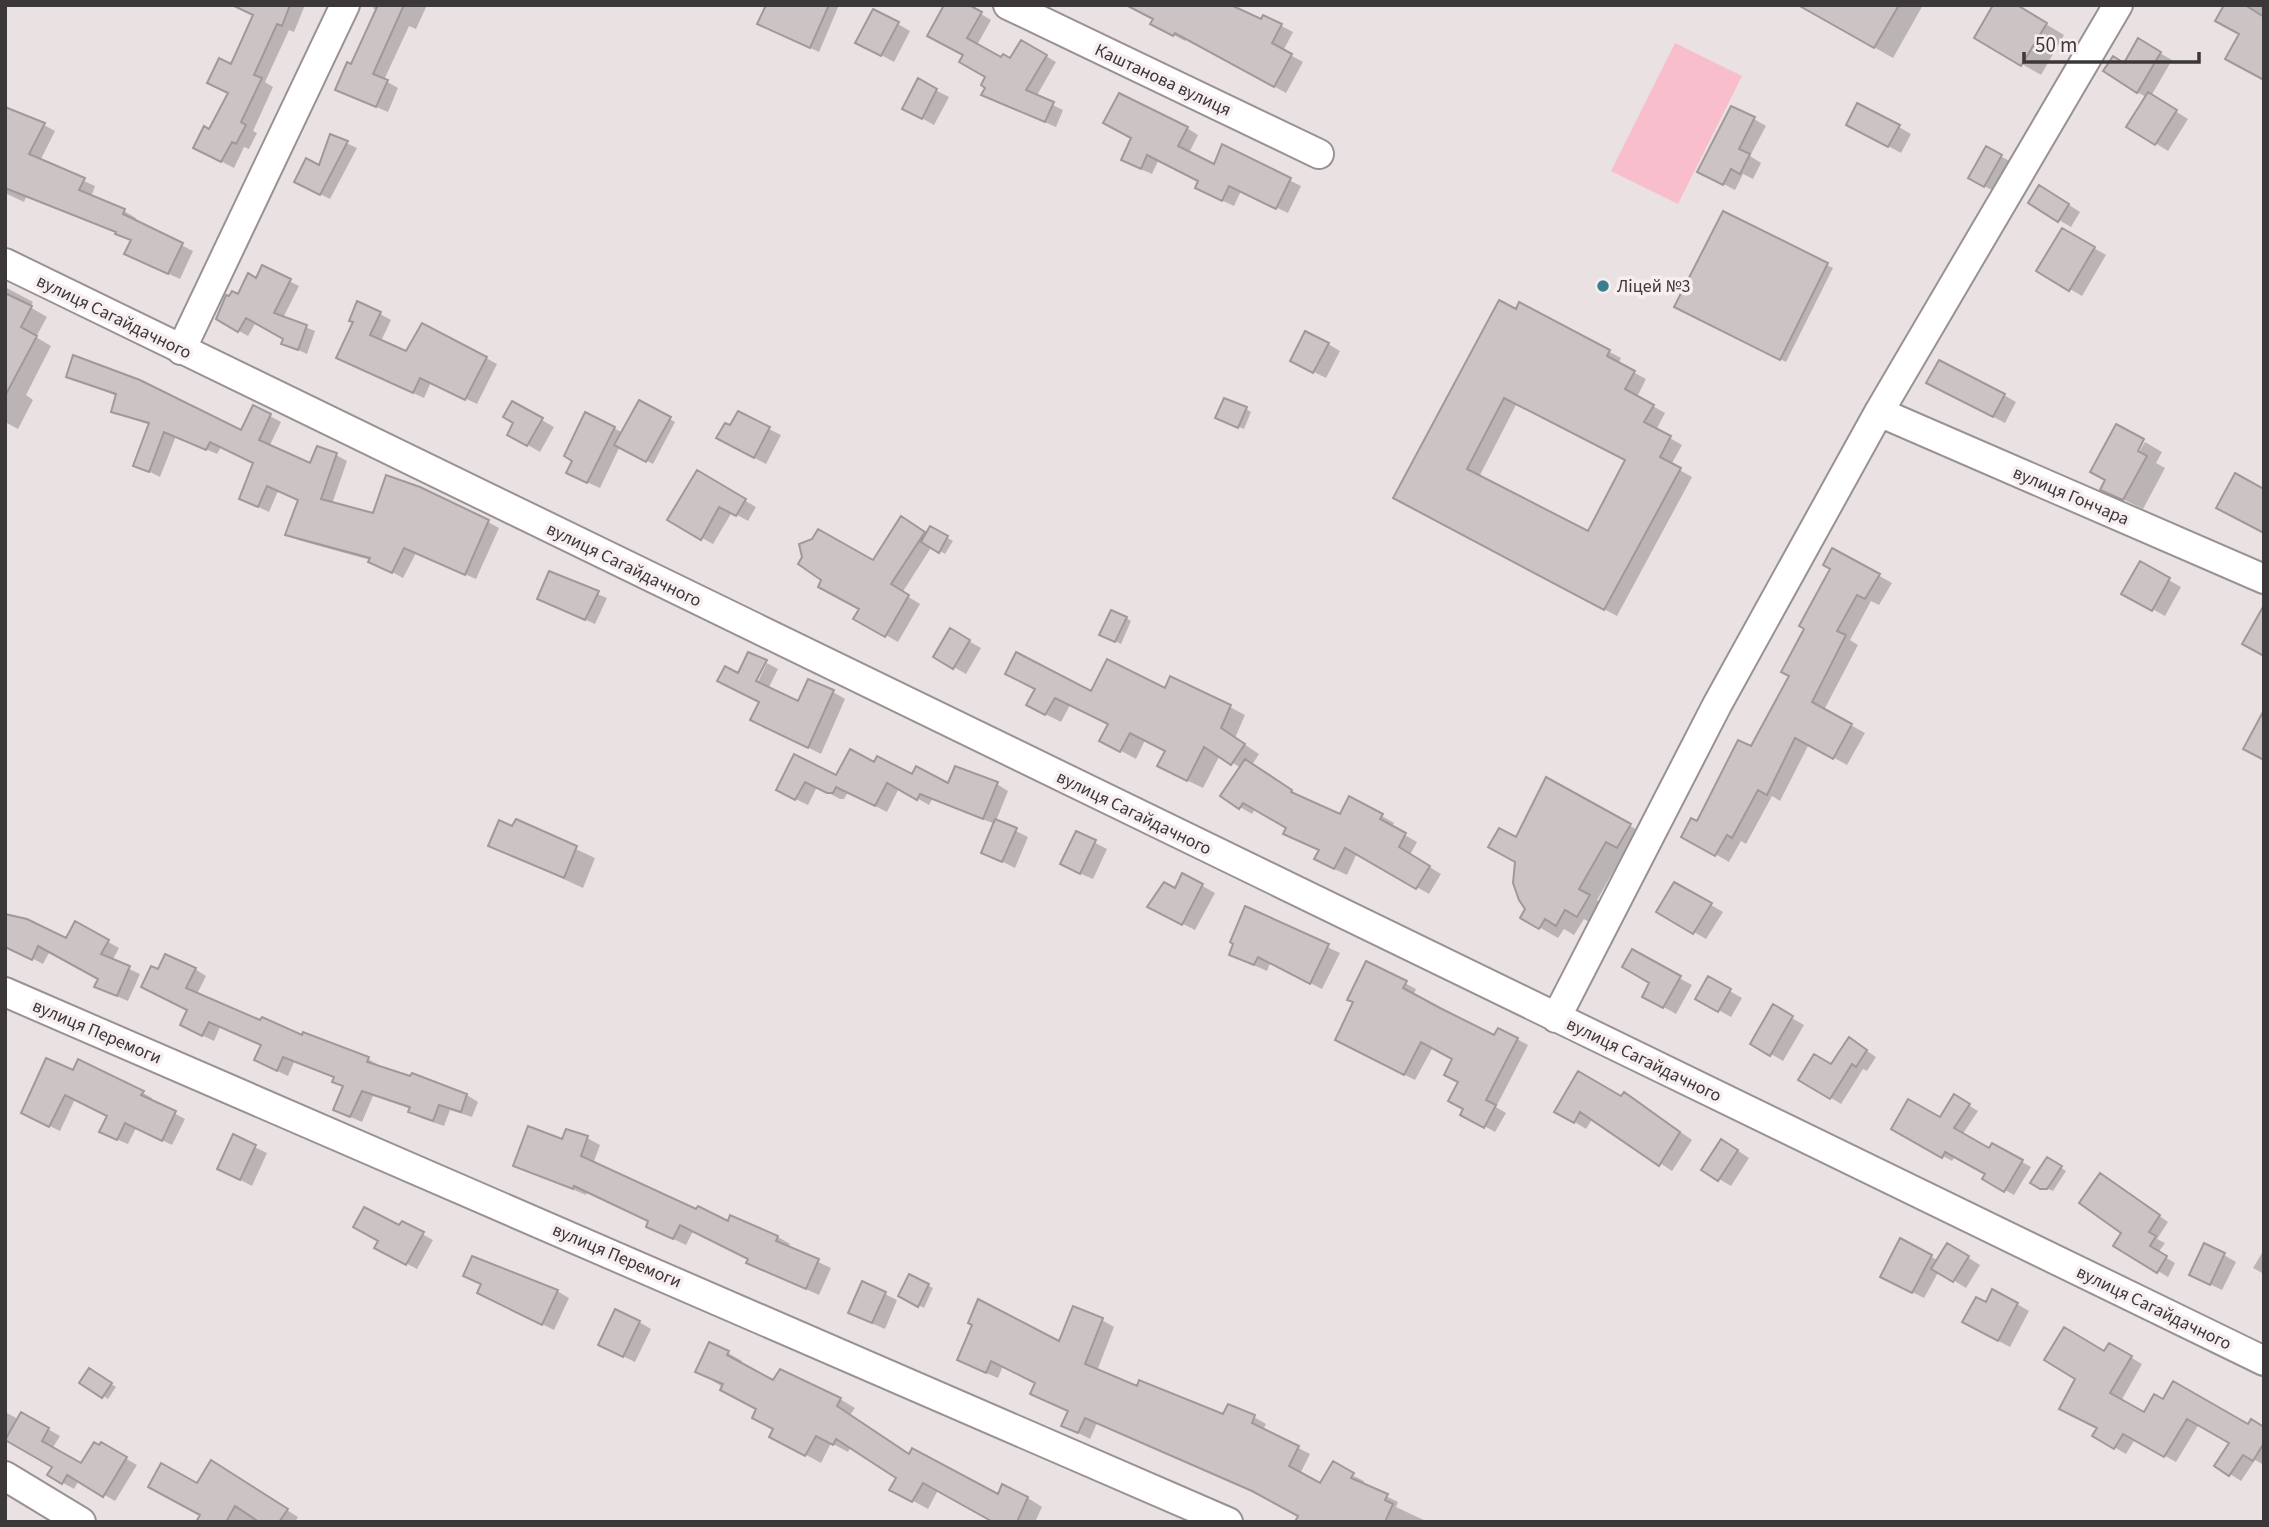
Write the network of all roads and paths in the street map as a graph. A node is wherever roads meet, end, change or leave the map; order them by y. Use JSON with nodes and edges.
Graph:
{"nodes":[{"id":1,"x":345,"y":5,"type":"edge"},
{"id":2,"x":1008,"y":5,"type":"edge"},
{"id":3,"x":2118,"y":5,"type":"edge"},
{"id":4,"x":1320,"y":154,"type":"dead end"},
{"id":5,"x":5,"y":263,"type":"edge"},
{"id":6,"x":181,"y":351,"type":"junction"},
{"id":7,"x":1879,"y":412,"type":"junction"},
{"id":8,"x":2264,"y":579,"type":"edge"},
{"id":9,"x":5,"y":992,"type":"edge"},
{"id":10,"x":1556,"y":1018,"type":"junction"},
{"id":11,"x":2264,"y":1361,"type":"edge"},
{"id":12,"x":5,"y":1476,"type":"edge"},
{"id":13,"x":81,"y":1522,"type":"edge"},
{"id":14,"x":1228,"y":1522,"type":"edge"}],
"edges":[{"from":1,"to":6,"type":"street"},
{"from":2,"to":4,"type":"street","name":"Каштанова вулиця"},
{"from":3,"to":7,"type":"street"},
{"from":5,"to":6,"type":"street","name":"вулиця Сагайдачного"},
{"from":6,"to":10,"type":"street","name":"вулиця Сагайдачного"},
{"from":7,"to":8,"type":"street","name":"вулиця Гончара"},
{"from":7,"to":10,"type":"street"},
{"from":9,"to":14,"type":"street","name":"вулиця Перемоги"},
{"from":10,"to":11,"type":"street","name":"вулиця Сагайдачного"},
{"from":12,"to":13,"type":"street"}]}
